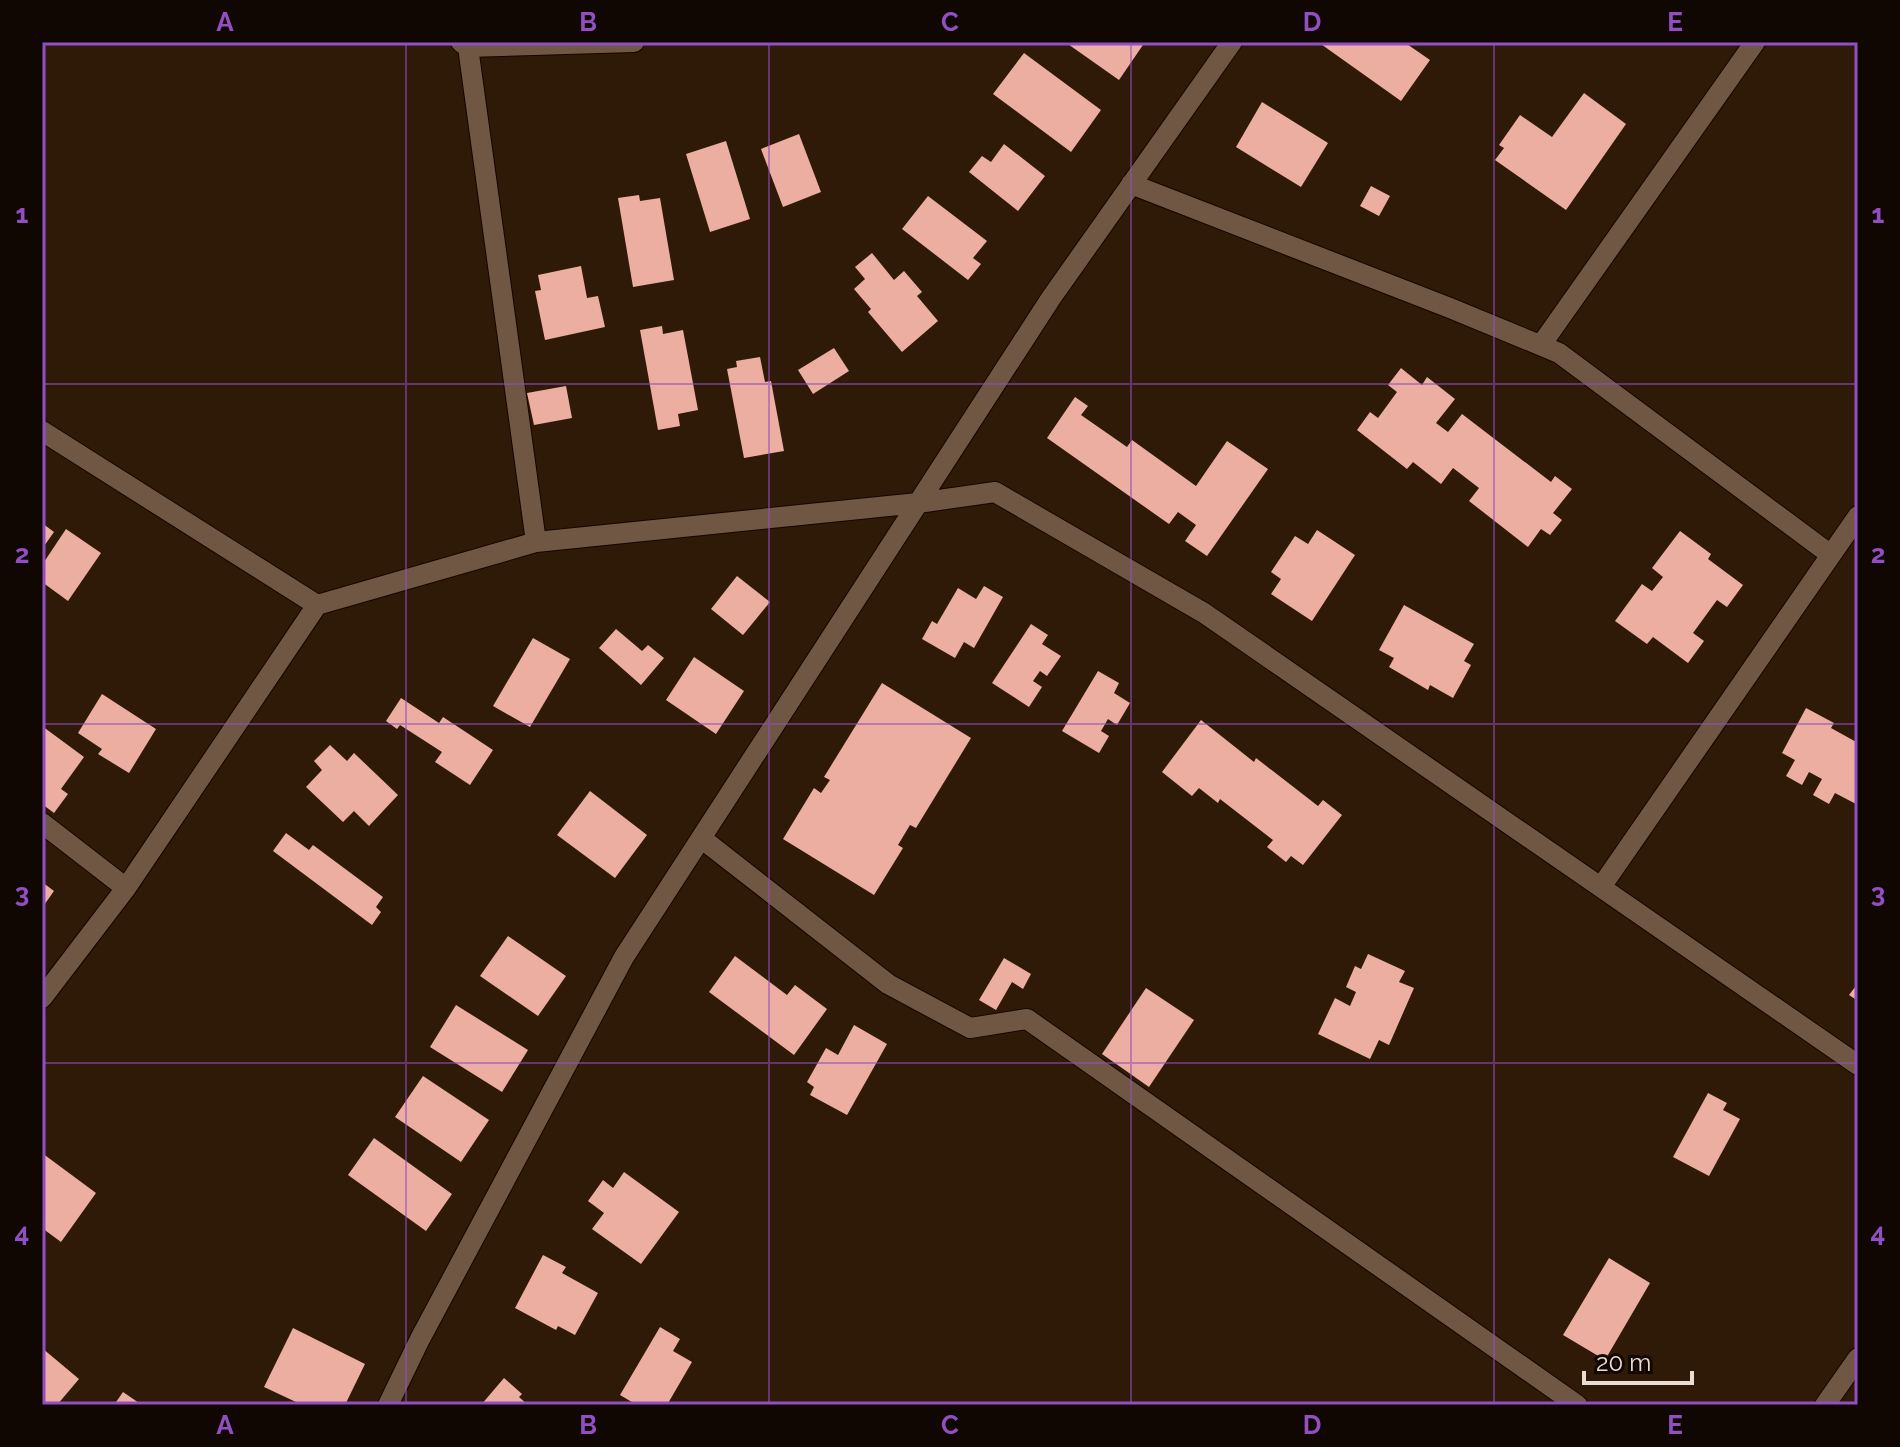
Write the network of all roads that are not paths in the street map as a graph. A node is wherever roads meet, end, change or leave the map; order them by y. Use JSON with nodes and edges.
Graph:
{"nodes":[{"id":1,"x":634,"y":42,"type":"edge"},
{"id":2,"x":1232,"y":42,"type":"edge"},
{"id":3,"x":1755,"y":42,"type":"edge"},
{"id":4,"x":464,"y":45,"type":"edge"},
{"id":5,"x":1131,"y":184,"type":"junction"},
{"id":6,"x":1541,"y":345,"type":"junction"},
{"id":7,"x":42,"y":431,"type":"edge"},
{"id":8,"x":918,"y":503,"type":"junction"},
{"id":9,"x":1858,"y":516,"type":"edge"},
{"id":10,"x":536,"y":542,"type":"junction"},
{"id":11,"x":1831,"y":555,"type":"junction"},
{"id":12,"x":317,"y":605,"type":"junction"},
{"id":13,"x":42,"y":823,"type":"edge"},
{"id":14,"x":701,"y":838,"type":"junction"},
{"id":15,"x":1601,"y":887,"type":"junction"},
{"id":16,"x":126,"y":888,"type":"junction"},
{"id":17,"x":42,"y":998,"type":"edge"},
{"id":18,"x":1858,"y":1065,"type":"edge"},
{"id":19,"x":1858,"y":1358,"type":"edge"},
{"id":20,"x":388,"y":1405,"type":"edge"},
{"id":21,"x":1577,"y":1405,"type":"edge"},
{"id":22,"x":1825,"y":1405,"type":"edge"}],
"edges":[{"from":1,"to":4,"type":"street"},
{"from":2,"to":5,"type":"street"},
{"from":3,"to":6,"type":"street"},
{"from":4,"to":10,"type":"street"},
{"from":5,"to":6,"type":"street"},
{"from":5,"to":8,"type":"street"},
{"from":6,"to":11,"type":"street"},
{"from":7,"to":12,"type":"street"},
{"from":8,"to":10,"type":"street"},
{"from":8,"to":14,"type":"street"},
{"from":8,"to":15,"type":"street"},
{"from":9,"to":11,"type":"street"},
{"from":10,"to":12,"type":"street"},
{"from":11,"to":15,"type":"street"},
{"from":12,"to":16,"type":"street"},
{"from":13,"to":16,"type":"street"},
{"from":14,"to":20,"type":"street"},
{"from":14,"to":21,"type":"street"},
{"from":15,"to":18,"type":"street"},
{"from":16,"to":17,"type":"street"},
{"from":19,"to":22,"type":"street"}]}
